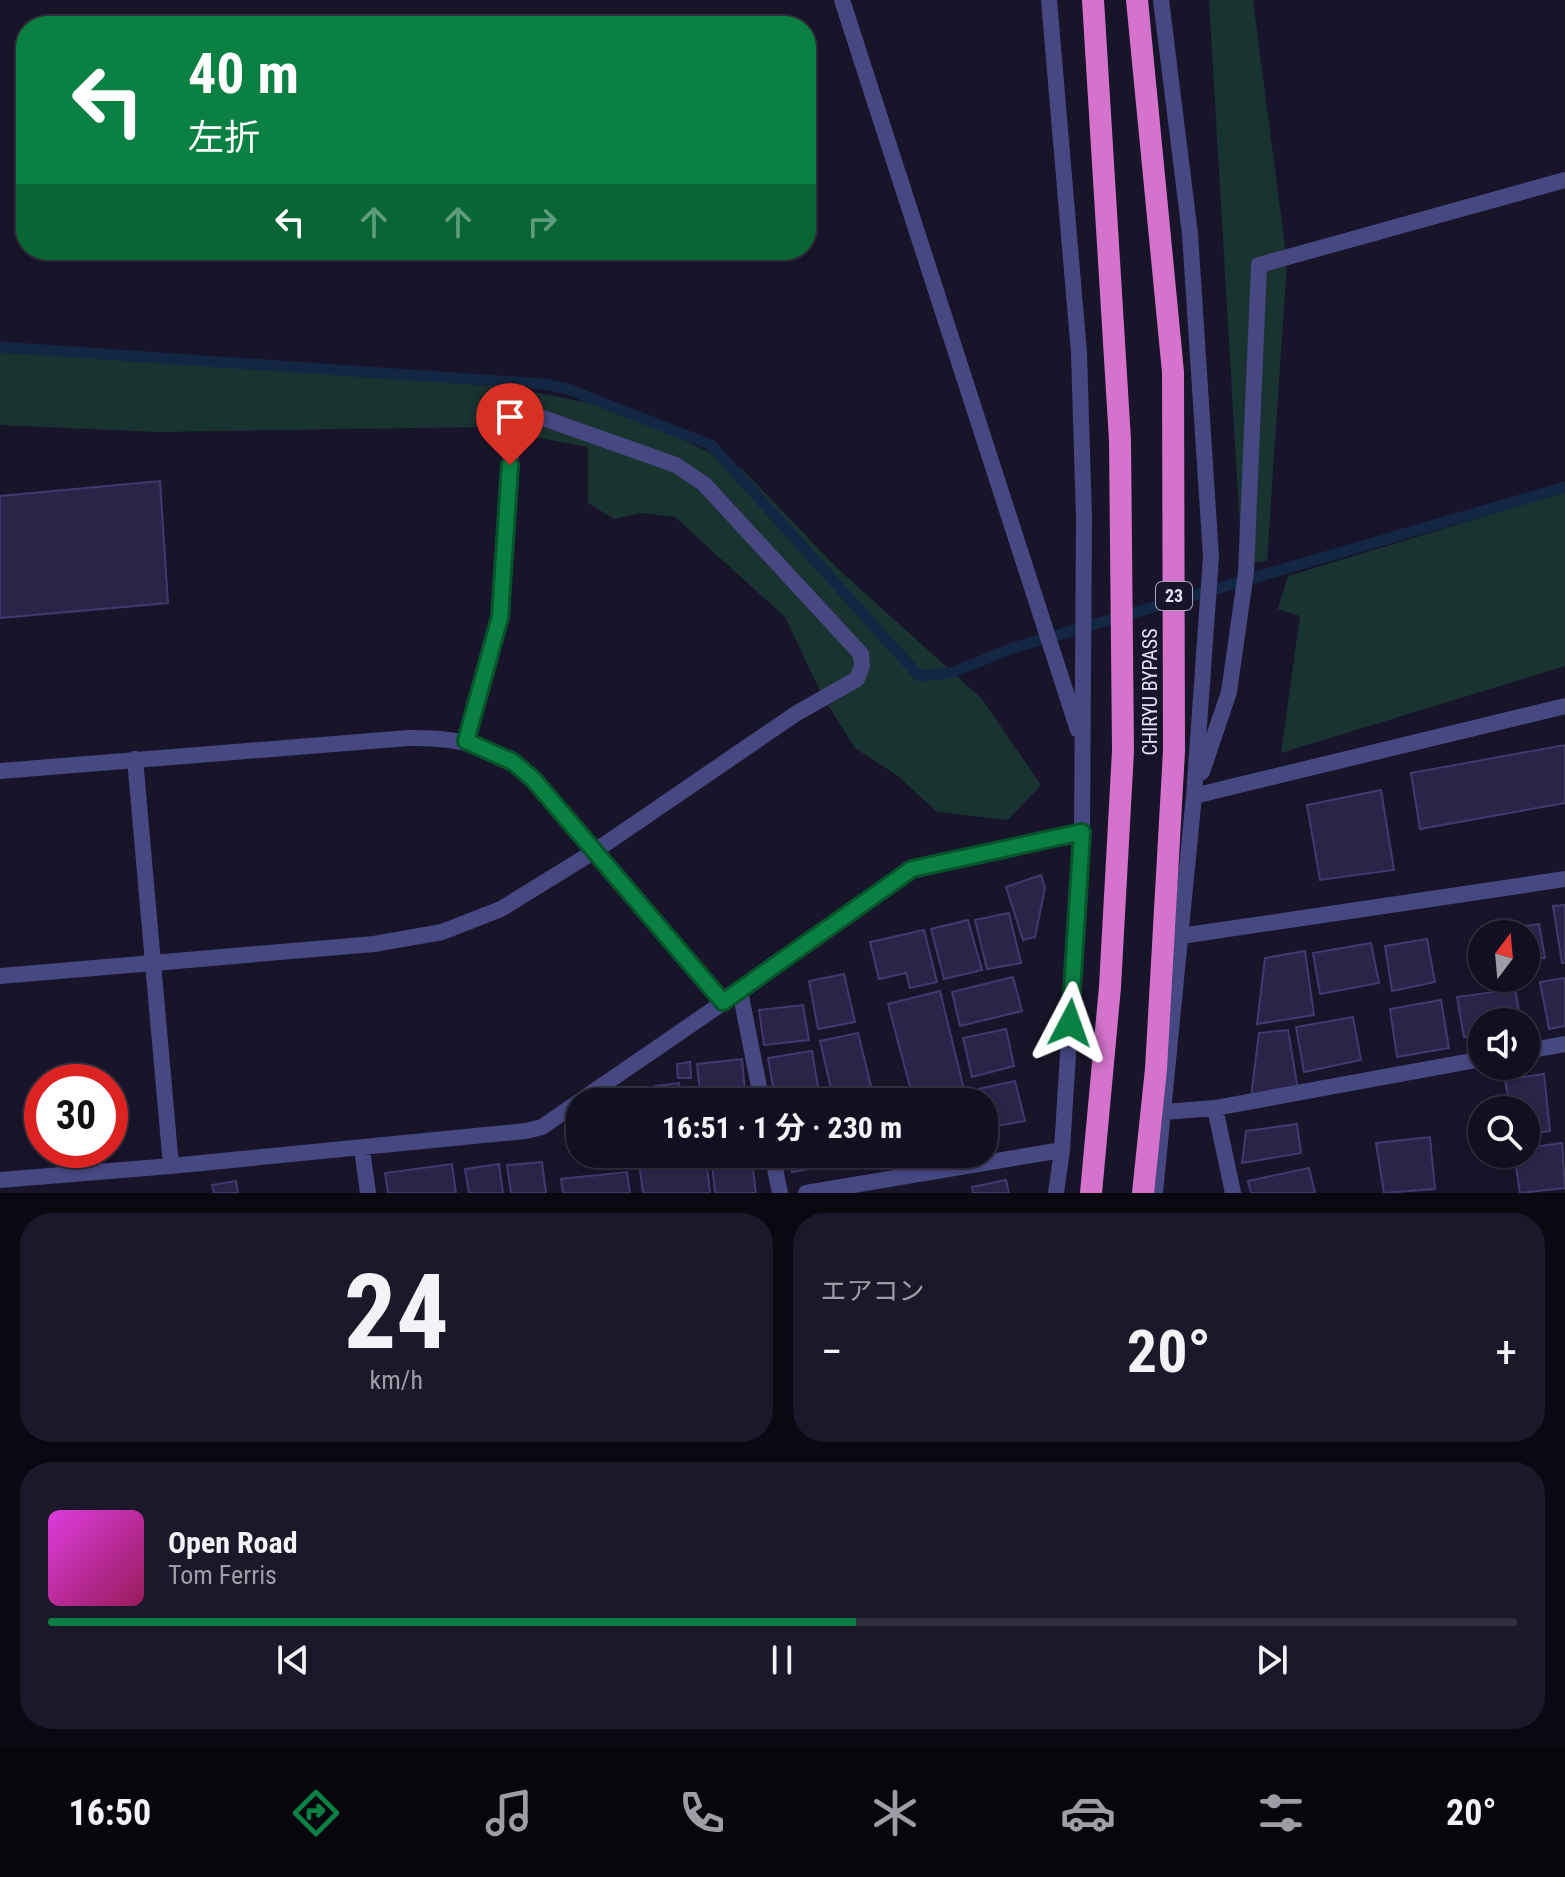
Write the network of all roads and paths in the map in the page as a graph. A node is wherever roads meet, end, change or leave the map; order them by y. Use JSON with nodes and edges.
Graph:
{"nodes":[{"id":1,"x":842,"y":0,"type":"edge"},
{"id":2,"x":1049,"y":0,"type":"edge"},
{"id":3,"x":1093,"y":0,"type":"edge"},
{"id":4,"x":1137,"y":0,"type":"edge"},
{"id":5,"x":1161,"y":0,"type":"edge"},
{"id":6,"x":1565,"y":180,"type":"edge"},
{"id":7,"x":1565,"y":706,"type":"edge"},
{"id":8,"x":466,"y":741,"type":"junction"},
{"id":9,"x":1082,"y":743,"type":"junction"},
{"id":10,"x":135,"y":759,"type":"junction"},
{"id":11,"x":0,"y":771,"type":"edge"},
{"id":12,"x":1194,"y":796,"type":"junction"},
{"id":13,"x":1082,"y":832,"type":"junction"},
{"id":14,"x":595,"y":851,"type":"junction"},
{"id":15,"x":1565,"y":879,"type":"edge"},
{"id":16,"x":1181,"y":936,"type":"junction"},
{"id":17,"x":153,"y":963,"type":"junction"},
{"id":18,"x":0,"y":976,"type":"edge"},
{"id":19,"x":740,"y":991,"type":"junction"},
{"id":20,"x":723,"y":1002,"type":"junction"},
{"id":21,"x":1565,"y":1044,"type":"edge"},
{"id":22,"x":1540,"y":1048,"type":"edge"},
{"id":23,"x":1468,"y":1062,"type":"edge"},
{"id":24,"x":759,"y":1088,"type":"edge"},
{"id":25,"x":1215,"y":1108,"type":"junction"},
{"id":26,"x":1164,"y":1112,"type":"junction"},
{"id":27,"x":362,"y":1149,"type":"junction"},
{"id":28,"x":1062,"y":1150,"type":"junction"},
{"id":29,"x":171,"y":1166,"type":"junction"},
{"id":30,"x":775,"y":1168,"type":"edge"},
{"id":31,"x":0,"y":1180,"type":"edge"},
{"id":32,"x":368,"y":1193,"type":"edge"},
{"id":33,"x":780,"y":1193,"type":"edge"},
{"id":34,"x":806,"y":1193,"type":"edge"},
{"id":35,"x":1056,"y":1193,"type":"edge"},
{"id":36,"x":1091,"y":1193,"type":"edge"},
{"id":37,"x":1143,"y":1193,"type":"edge"},
{"id":38,"x":1155,"y":1193,"type":"edge"},
{"id":39,"x":1233,"y":1193,"type":"edge"}],
"edges":[{"from":1,"to":9,"type":"street"},
{"from":2,"to":9,"type":"street"},
{"from":3,"to":36,"type":"highway","name":"CHIRYU BYPASS"},
{"from":4,"to":37,"type":"highway","name":"CHIRYU BYPASS","number":"23"},
{"from":5,"to":12,"type":"street"},
{"from":6,"to":12,"type":"street"},
{"from":7,"to":12,"type":"street"},
{"from":8,"to":10,"type":"street"},
{"from":8,"to":14,"type":"street"},
{"from":8,"to":14,"type":"street"},
{"from":9,"to":13,"type":"street"},
{"from":10,"to":11,"type":"street"},
{"from":10,"to":17,"type":"street"},
{"from":12,"to":16,"type":"street"},
{"from":13,"to":19,"type":"street"},
{"from":13,"to":28,"type":"street"},
{"from":14,"to":17,"type":"street"},
{"from":14,"to":20,"type":"street"},
{"from":15,"to":16,"type":"street"},
{"from":16,"to":26,"type":"street"},
{"from":17,"to":18,"type":"street"},
{"from":17,"to":29,"type":"street"},
{"from":19,"to":20,"type":"street"},
{"from":19,"to":24,"type":"street"},
{"from":20,"to":27,"type":"street"},
{"from":21,"to":22,"type":"street"},
{"from":23,"to":25,"type":"street"},
{"from":25,"to":26,"type":"street"},
{"from":25,"to":39,"type":"street"},
{"from":26,"to":38,"type":"street"},
{"from":27,"to":29,"type":"street"},
{"from":27,"to":32,"type":"street"},
{"from":28,"to":34,"type":"street"},
{"from":28,"to":35,"type":"street"},
{"from":29,"to":31,"type":"street"},
{"from":30,"to":33,"type":"street"}]}
